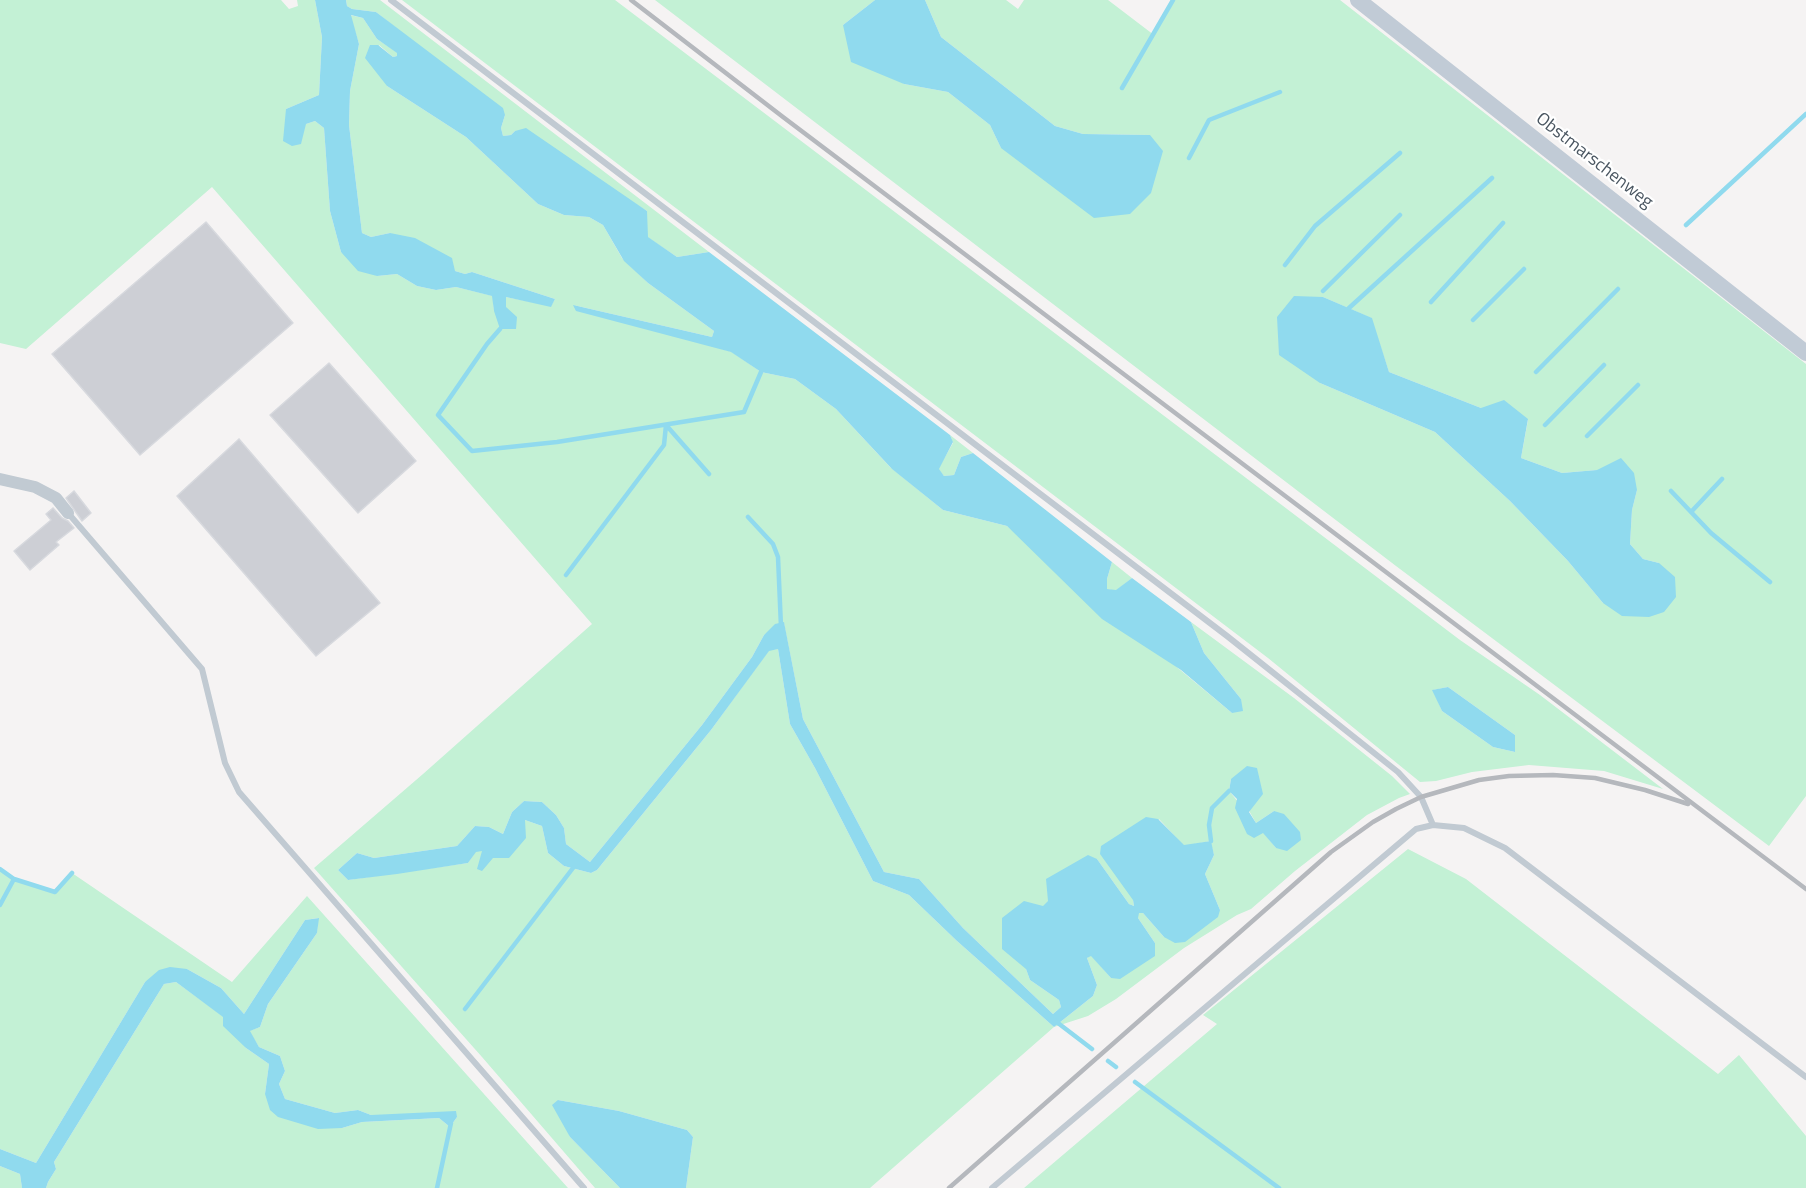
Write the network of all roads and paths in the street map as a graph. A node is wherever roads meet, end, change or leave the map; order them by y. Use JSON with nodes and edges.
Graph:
{"nodes":[{"id":1,"x":391,"y":0,"type":"edge"},
{"id":2,"x":1358,"y":0,"type":"edge"},
{"id":3,"x":1806,"y":353,"type":"edge"},
{"id":4,"x":0,"y":479,"type":"edge"},
{"id":5,"x":68,"y":513,"type":"joint"},
{"id":6,"x":1433,"y":825,"type":"junction"},
{"id":7,"x":1806,"y":1077,"type":"edge"},
{"id":8,"x":584,"y":1188,"type":"edge"},
{"id":9,"x":992,"y":1188,"type":"edge"}],
"edges":[{"from":1,"to":6,"type":"lane"},
{"from":2,"to":3,"type":"main road","name":"Obstmarschenweg"},
{"from":4,"to":5,"type":"street"},
{"from":5,"to":8,"type":"lane"},
{"from":6,"to":7,"type":"lane"},
{"from":6,"to":9,"type":"lane"}]}
